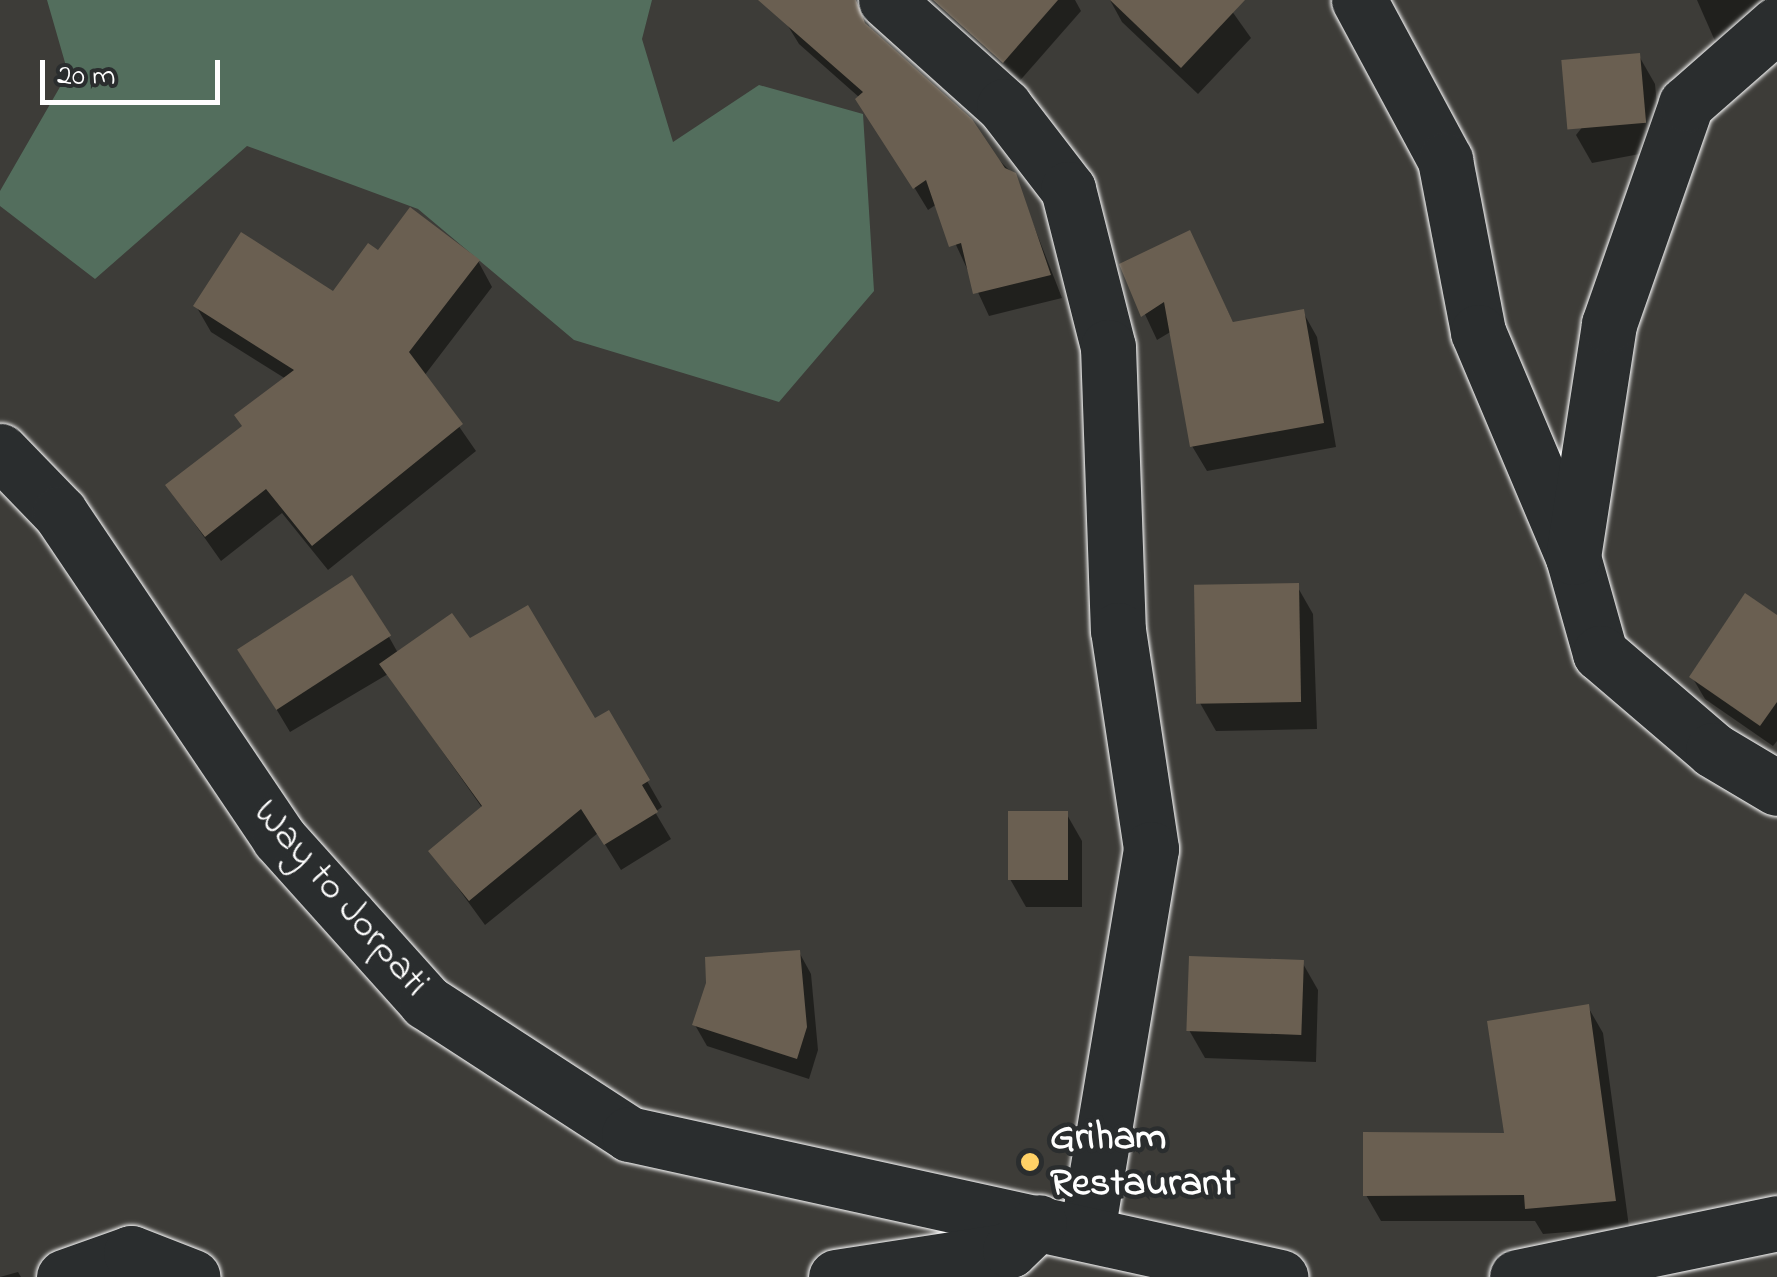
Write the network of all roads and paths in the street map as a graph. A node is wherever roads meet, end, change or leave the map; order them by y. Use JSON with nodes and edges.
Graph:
{"nodes":[{"id":1,"x":886,"y":0,"type":"edge"},
{"id":2,"x":1359,"y":0,"type":"edge"},
{"id":3,"x":1777,"y":24,"type":"edge"},
{"id":4,"x":0,"y":451,"type":"edge"},
{"id":5,"x":1574,"y":557,"type":"junction"},
{"id":6,"x":1777,"y":788,"type":"edge"},
{"id":7,"x":1777,"y":1222,"type":"edge"},
{"id":8,"x":1044,"y":1245,"type":"edge"},
{"id":9,"x":1664,"y":1261,"type":"edge"},
{"id":10,"x":64,"y":1277,"type":"edge"},
{"id":11,"x":193,"y":1277,"type":"edge"},
{"id":12,"x":836,"y":1277,"type":"edge"},
{"id":13,"x":1280,"y":1277,"type":"edge"},
{"id":14,"x":1517,"y":1277,"type":"edge"}],
"edges":[{"from":1,"to":8,"type":"street"},
{"from":2,"to":5,"type":"street"},
{"from":3,"to":5,"type":"street"},
{"from":4,"to":8,"type":"street","name":"Way to Jorpati"},
{"from":5,"to":6,"type":"street"},
{"from":7,"to":9,"type":"street"},
{"from":8,"to":12,"type":"street"},
{"from":8,"to":13,"type":"street","name":"Way to Jorpati"},
{"from":9,"to":14,"type":"street"},
{"from":10,"to":11,"type":"street"}]}
